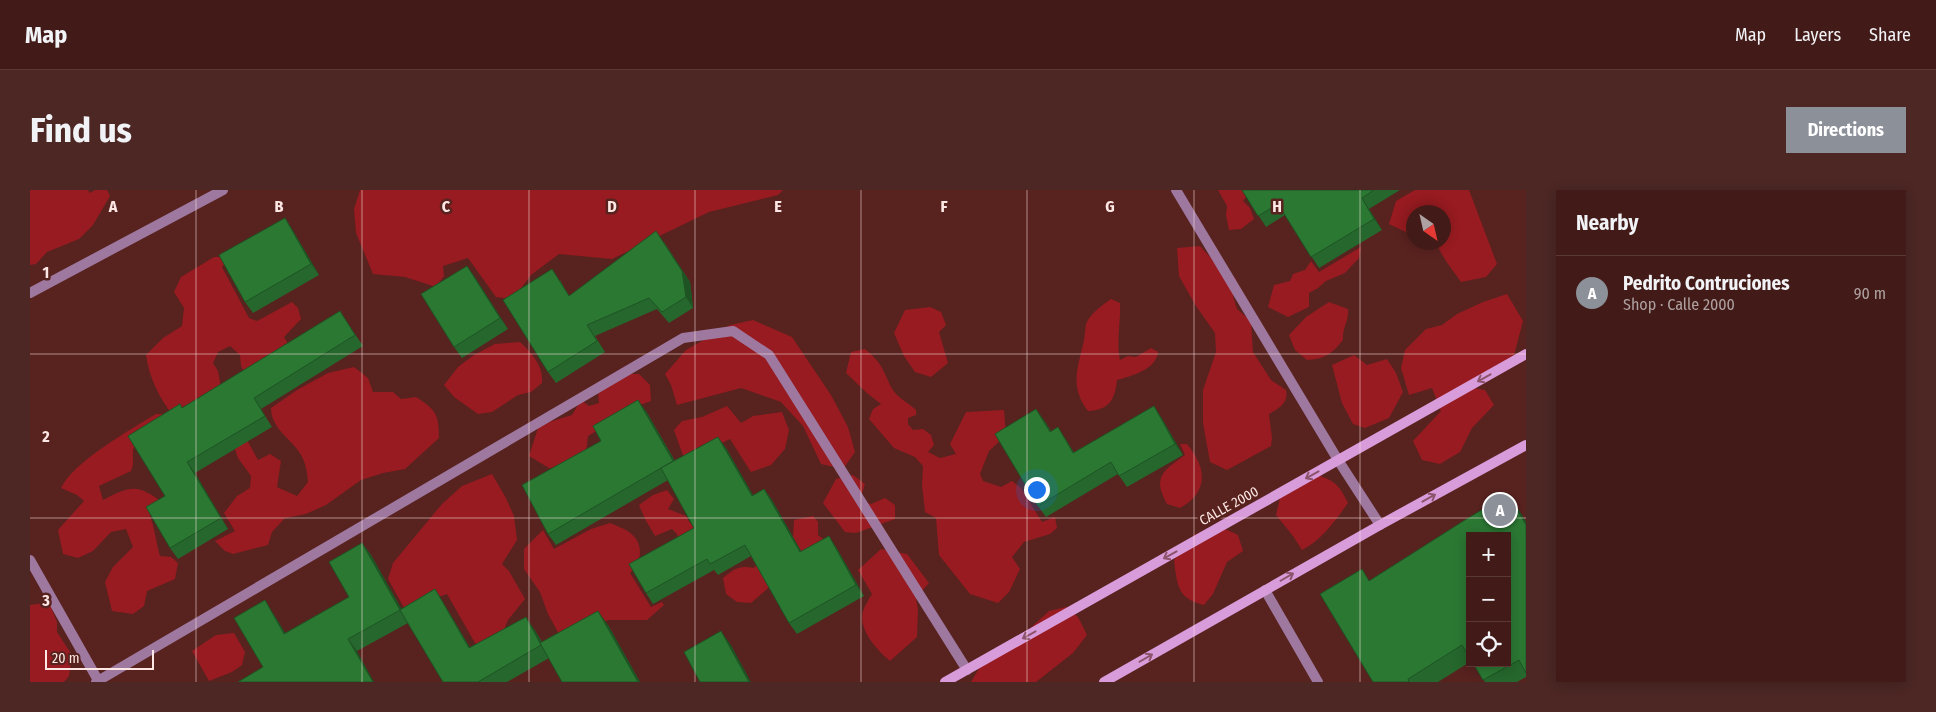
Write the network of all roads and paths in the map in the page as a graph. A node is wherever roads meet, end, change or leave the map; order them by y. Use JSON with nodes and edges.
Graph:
{"nodes":[{"id":1,"x":223,"y":190,"type":"edge"},
{"id":2,"x":1176,"y":190,"type":"edge"},
{"id":3,"x":30,"y":293,"type":"edge"},
{"id":4,"x":1526,"y":354,"type":"edge"},
{"id":5,"x":1526,"y":445,"type":"edge"},
{"id":6,"x":1338,"y":460,"type":"junction"},
{"id":7,"x":1380,"y":524,"type":"junction"},
{"id":8,"x":30,"y":560,"type":"edge"},
{"id":9,"x":1265,"y":590,"type":"junction"},
{"id":10,"x":967,"y":670,"type":"junction"},
{"id":11,"x":98,"y":682,"type":"edge"},
{"id":12,"x":945,"y":682,"type":"edge"},
{"id":13,"x":1104,"y":682,"type":"edge"},
{"id":14,"x":1318,"y":682,"type":"edge"}],
"edges":[{"from":1,"to":3,"type":"street"},
{"from":2,"to":6,"type":"street"},
{"from":4,"to":6,"type":"street","name":"CALLE 2000","one_way":true},
{"from":7,"to":5,"type":"street","one_way":true},
{"from":6,"to":7,"type":"street"},
{"from":6,"to":10,"type":"street","name":"CALLE 2000","one_way":true},
{"from":9,"to":7,"type":"street","one_way":true},
{"from":8,"to":11,"type":"street"},
{"from":13,"to":9,"type":"street","one_way":true},
{"from":9,"to":14,"type":"street"},
{"from":10,"to":11,"type":"street"},
{"from":10,"to":12,"type":"street","name":"CALLE 2000"}]}
